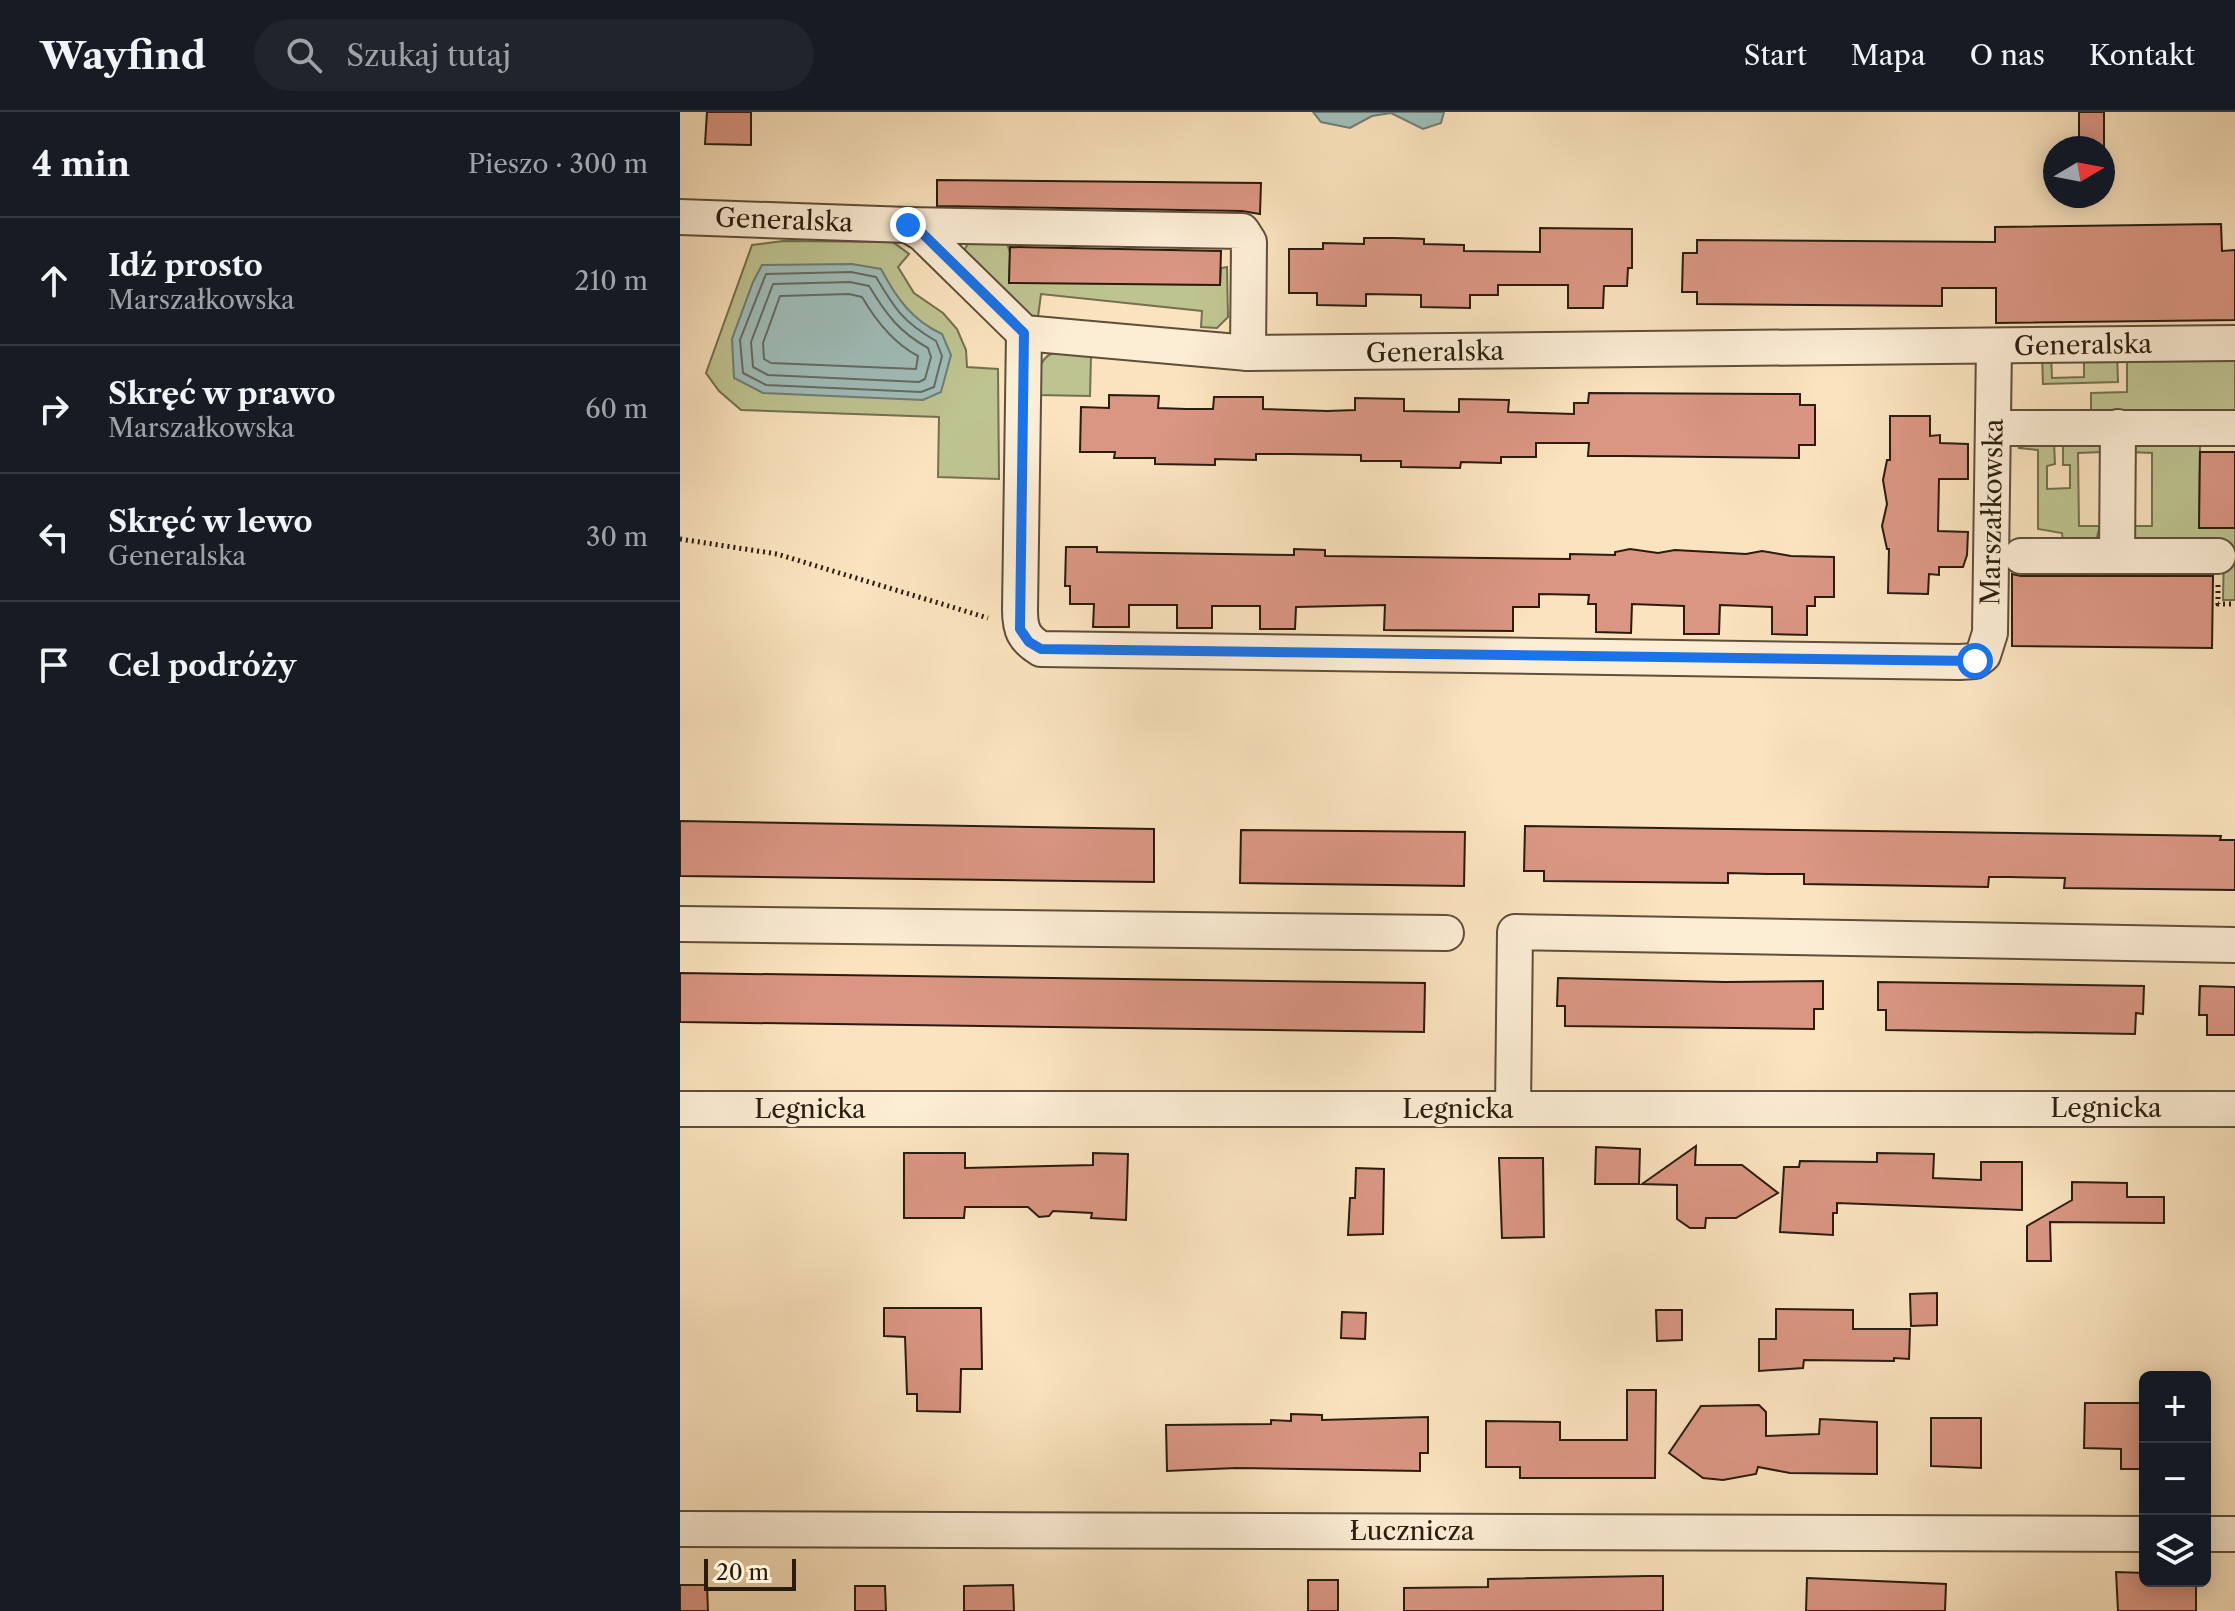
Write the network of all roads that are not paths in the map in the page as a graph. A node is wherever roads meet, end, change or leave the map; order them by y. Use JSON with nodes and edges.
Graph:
{"nodes":[{"id":1,"x":680,"y":217,"type":"edge"},
{"id":2,"x":908,"y":225,"type":"junction"},
{"id":3,"x":1024,"y":333,"type":"junction"},
{"id":4,"x":2235,"y":343,"type":"edge"},
{"id":5,"x":1994,"y":346,"type":"junction"},
{"id":6,"x":1248,"y":353,"type":"junction"},
{"id":7,"x":2118,"y":427,"type":"junction"},
{"id":8,"x":1993,"y":428,"type":"junction"},
{"id":9,"x":2235,"y":428,"type":"edge"},
{"id":10,"x":2021,"y":556,"type":"dead end"},
{"id":11,"x":2117,"y":556,"type":"junction"},
{"id":12,"x":2218,"y":556,"type":"dead end"},
{"id":13,"x":680,"y":924,"type":"edge"},
{"id":14,"x":1446,"y":933,"type":"dead end"},
{"id":15,"x":2235,"y":945,"type":"edge"},
{"id":16,"x":680,"y":1109,"type":"edge"},
{"id":17,"x":1513,"y":1109,"type":"junction"},
{"id":18,"x":2235,"y":1109,"type":"edge"},
{"id":19,"x":680,"y":1529,"type":"edge"},
{"id":20,"x":2139,"y":1534,"type":"edge"},
{"id":21,"x":2211,"y":1534,"type":"edge"},
{"id":22,"x":2235,"y":1534,"type":"edge"}],
"edges":[{"from":1,"to":2,"type":"street","name":"Generalska"},
{"from":2,"to":3,"type":"street"},
{"from":2,"to":6,"type":"street","name":"Generalska"},
{"from":3,"to":6,"type":"street","name":"Generalska"},
{"from":3,"to":8,"type":"street","name":"Marszałkowska"},
{"from":4,"to":5,"type":"street","name":"Generalska"},
{"from":5,"to":6,"type":"street","name":"Generalska"},
{"from":5,"to":8,"type":"street","name":"Marszałkowska"},
{"from":7,"to":8,"type":"street"},
{"from":7,"to":9,"type":"street"},
{"from":7,"to":11,"type":"street"},
{"from":10,"to":11,"type":"street"},
{"from":11,"to":12,"type":"street"},
{"from":13,"to":14,"type":"street"},
{"from":15,"to":17,"type":"street"},
{"from":16,"to":17,"type":"street","name":"Legnicka"},
{"from":17,"to":18,"type":"street","name":"Legnicka"},
{"from":19,"to":20,"type":"street","name":"Łucznicza"},
{"from":21,"to":22,"type":"street"}]}
